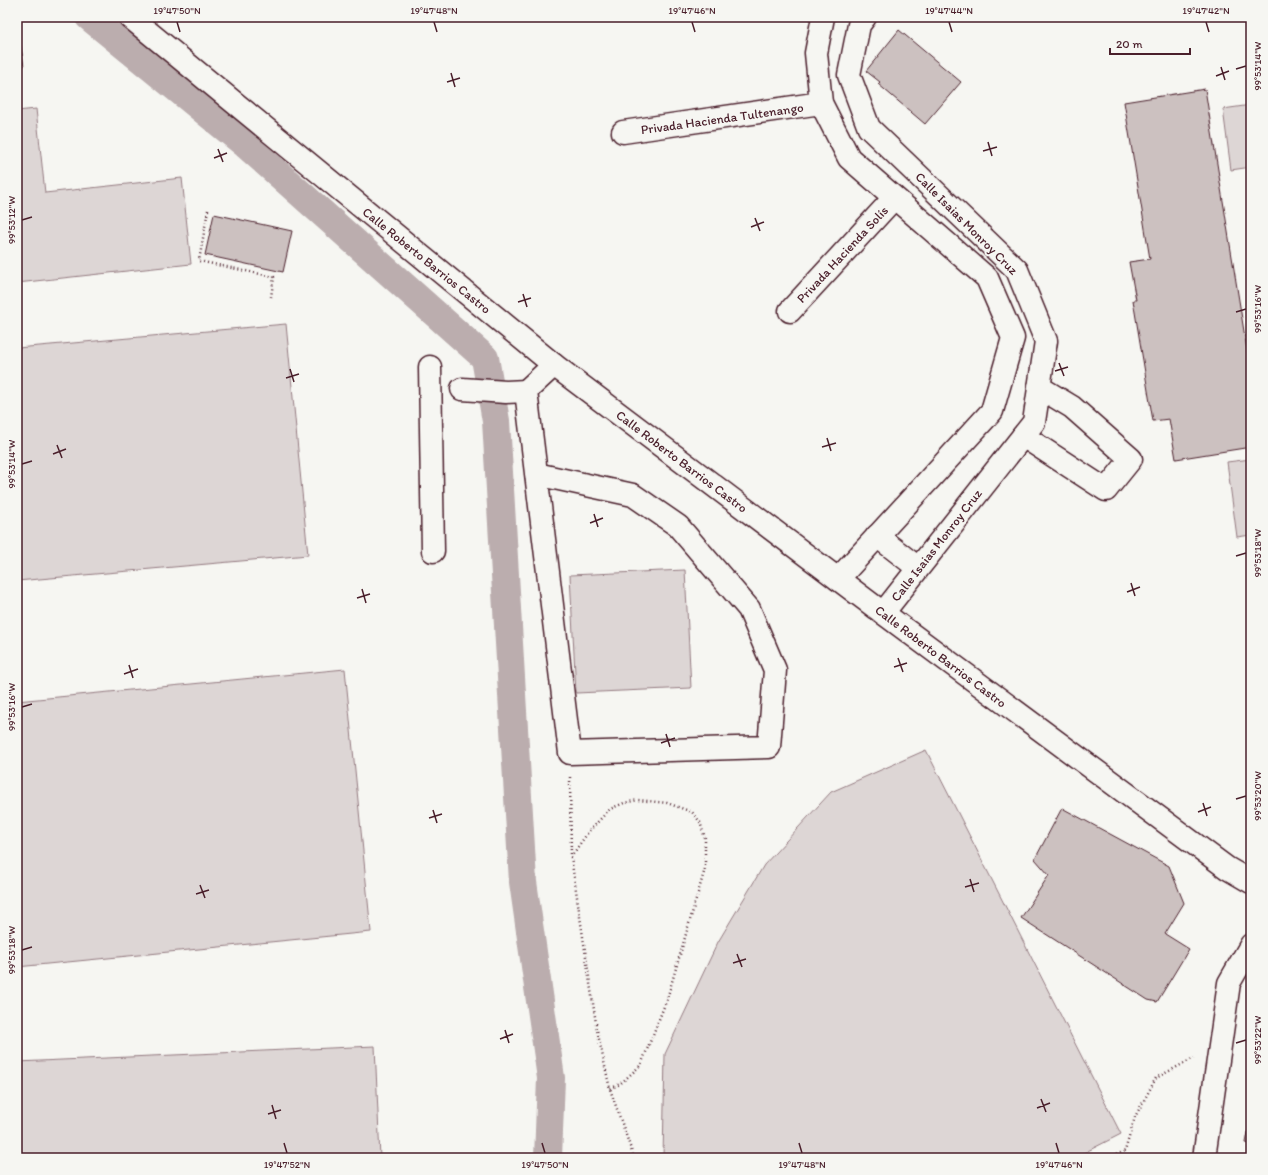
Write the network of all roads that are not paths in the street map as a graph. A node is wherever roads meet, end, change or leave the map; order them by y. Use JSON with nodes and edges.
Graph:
{"nodes":[{"id":1,"x":130,"y":17,"type":"edge"},
{"id":2,"x":865,"y":17,"type":"edge"},
{"id":3,"x":822,"y":18,"type":"edge"},
{"id":4,"x":821,"y":103,"type":"junction"},
{"id":5,"x":623,"y":132,"type":"dead end"},
{"id":6,"x":894,"y":198,"type":"junction"},
{"id":7,"x":790,"y":311,"type":"dead end"},
{"id":8,"x":554,"y":365,"type":"junction"},
{"id":9,"x":430,"y":367,"type":"dead end"},
{"id":10,"x":1039,"y":387,"type":"junction"},
{"id":11,"x":462,"y":389,"type":"dead end"},
{"id":12,"x":516,"y":391,"type":"junction"},
{"id":13,"x":1023,"y":436,"type":"junction"},
{"id":14,"x":536,"y":474,"type":"junction"},
{"id":15,"x":877,"y":536,"type":"junction"},
{"id":16,"x":434,"y":551,"type":"dead end"},
{"id":17,"x":918,"y":568,"type":"junction"},
{"id":18,"x":838,"y":579,"type":"junction"},
{"id":19,"x":883,"y":613,"type":"junction"},
{"id":20,"x":1251,"y":882,"type":"edge"},
{"id":21,"x":1251,"y":945,"type":"edge"},
{"id":22,"x":1204,"y":1158,"type":"edge"}],
"edges":[{"from":1,"to":8,"type":"street","name":"Calle Roberto Barrios Castro"},
{"from":2,"to":10,"type":"street","name":"Calle Isaias Monroy Cruz"},
{"from":3,"to":4,"type":"street","name":"Calle Isaias Monroy Cruz"},
{"from":4,"to":5,"type":"street","name":"Privada Hacienda Tultenango"},
{"from":4,"to":6,"type":"street","name":"Calle Isaias Monroy Cruz"},
{"from":6,"to":7,"type":"street","name":"Privada Hacienda Solís"},
{"from":6,"to":15,"type":"street","name":"Calle Isaias Monroy Cruz"},
{"from":8,"to":12,"type":"street"},
{"from":8,"to":18,"type":"street","name":"Calle Roberto Barrios Castro"},
{"from":9,"to":16,"type":"street"},
{"from":10,"to":13,"type":"street","name":"Calle Isaias Monroy Cruz"},
{"from":10,"to":13,"type":"street"},
{"from":11,"to":12,"type":"street"},
{"from":12,"to":14,"type":"street"},
{"from":13,"to":17,"type":"street","name":"Calle Isaias Monroy Cruz"},
{"from":14,"to":14,"type":"street"},
{"from":15,"to":17,"type":"street"},
{"from":15,"to":18,"type":"street","name":"Calle Isaias Monroy Cruz"},
{"from":17,"to":19,"type":"street","name":"Calle Isaias Monroy Cruz"},
{"from":18,"to":19,"type":"street","name":"Calle Roberto Barrios Castro"},
{"from":19,"to":20,"type":"street","name":"Calle Roberto Barrios Castro"},
{"from":21,"to":22,"type":"street"}]}
